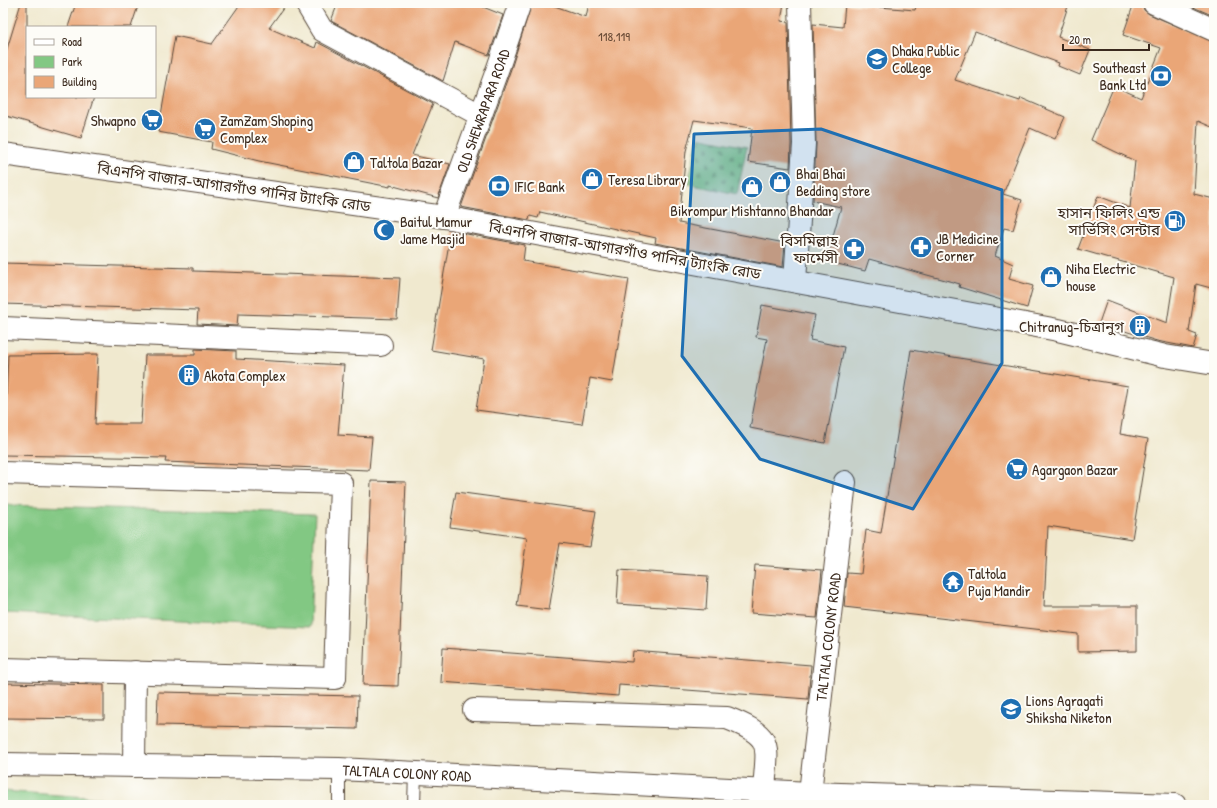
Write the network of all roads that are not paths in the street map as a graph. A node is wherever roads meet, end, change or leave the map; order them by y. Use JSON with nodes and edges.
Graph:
{"nodes":[{"id":1,"x":306,"y":3,"type":"edge"},
{"id":2,"x":520,"y":3,"type":"edge"},
{"id":3,"x":800,"y":3,"type":"edge"},
{"id":4,"x":1154,"y":3,"type":"edge"},
{"id":5,"x":1214,"y":30,"type":"edge"},
{"id":6,"x":480,"y":115,"type":"junction"},
{"id":7,"x":3,"y":154,"type":"edge"},
{"id":8,"x":444,"y":217,"type":"junction"},
{"id":9,"x":795,"y":281,"type":"junction"},
{"id":10,"x":3,"y":328,"type":"edge"},
{"id":11,"x":381,"y":345,"type":"dead end"},
{"id":12,"x":1214,"y":364,"type":"edge"},
{"id":13,"x":3,"y":474,"type":"edge"},
{"id":14,"x":845,"y":482,"type":"dead end"},
{"id":15,"x":3,"y":668,"type":"edge"},
{"id":16,"x":135,"y":672,"type":"junction"},
{"id":17,"x":474,"y":710,"type":"dead end"},
{"id":18,"x":3,"y":764,"type":"edge"},
{"id":19,"x":134,"y":766,"type":"junction"},
{"id":20,"x":339,"y":768,"type":"junction"},
{"id":21,"x":415,"y":772,"type":"junction"},
{"id":22,"x":764,"y":790,"type":"junction"},
{"id":23,"x":810,"y":799,"type":"edge"},
{"id":24,"x":339,"y":805,"type":"edge"},
{"id":25,"x":414,"y":805,"type":"edge"},
{"id":26,"x":1175,"y":805,"type":"edge"}],
"edges":[{"from":1,"to":6,"type":"street"},
{"from":2,"to":6,"type":"street","name":"OLD SHEWRAPARA ROAD"},
{"from":3,"to":9,"type":"street"},
{"from":4,"to":5,"type":"street"},
{"from":6,"to":8,"type":"street","name":"OLD SHEWRAPARA ROAD"},
{"from":7,"to":8,"type":"street","name":"বিএনপি বাজার-আগারগাঁও পানির ট্যাংকি রোড"},
{"from":8,"to":9,"type":"street","name":"বিএনপি বাজার-আগারগাঁও পানির ট্যাংকি রোড"},
{"from":9,"to":12,"type":"street","name":"বিএনপি বাজার-আগারগাঁও পানির ট্যাংকি রোড"},
{"from":10,"to":11,"type":"street"},
{"from":13,"to":16,"type":"street"},
{"from":14,"to":23,"type":"street","name":"TALTALA COLONY ROAD"},
{"from":15,"to":16,"type":"street"},
{"from":16,"to":19,"type":"street"},
{"from":17,"to":22,"type":"street"},
{"from":18,"to":19,"type":"street","name":"TALTALA COLONY ROAD"},
{"from":19,"to":20,"type":"street","name":"TALTALA COLONY ROAD"},
{"from":20,"to":21,"type":"street","name":"TALTALA COLONY ROAD"},
{"from":20,"to":24,"type":"lane"},
{"from":21,"to":22,"type":"street","name":"TALTALA COLONY ROAD"},
{"from":21,"to":25,"type":"lane"},
{"from":22,"to":23,"type":"street","name":"TALTALA COLONY ROAD"},
{"from":23,"to":26,"type":"street","name":"TALTALA COLONY ROAD"}]}
